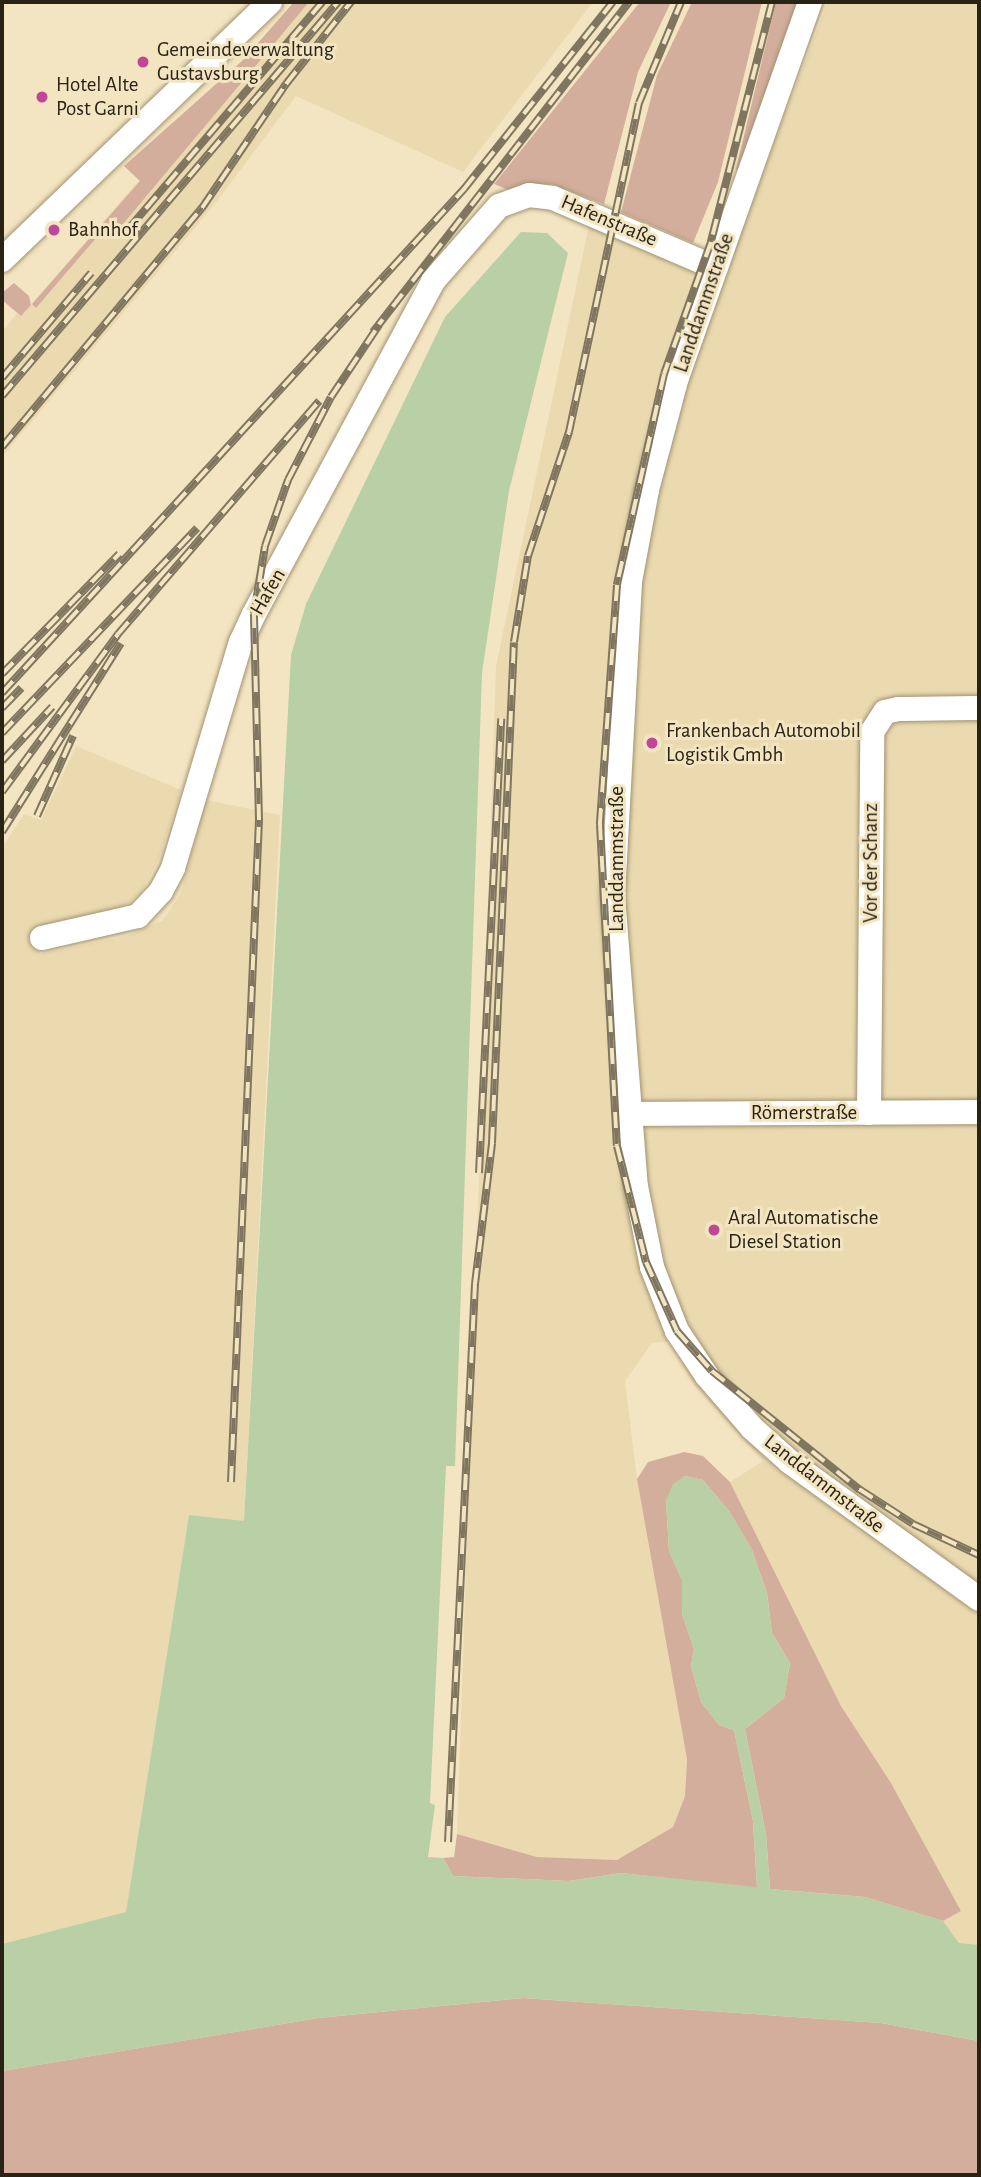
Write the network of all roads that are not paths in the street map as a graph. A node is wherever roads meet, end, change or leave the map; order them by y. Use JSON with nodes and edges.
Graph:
{"nodes":[{"id":1,"x":271,"y":2,"type":"edge"},
{"id":2,"x":810,"y":2,"type":"edge"},
{"id":3,"x":499,"y":206,"type":"joint"},
{"id":4,"x":2,"y":260,"type":"edge"},
{"id":5,"x":716,"y":268,"type":"junction"},
{"id":6,"x":979,"y":708,"type":"edge"},
{"id":7,"x":42,"y":938,"type":"dead end"},
{"id":8,"x":979,"y":1112,"type":"edge"},
{"id":9,"x":869,"y":1113,"type":"junction"},
{"id":10,"x":630,"y":1114,"type":"junction"},
{"id":11,"x":979,"y":1599,"type":"edge"}],
"edges":[{"from":1,"to":4,"type":"street"},
{"from":2,"to":5,"type":"street","name":"Landdammstraße"},
{"from":3,"to":5,"type":"street","name":"Hafenstraße"},
{"from":3,"to":7,"type":"street","name":"Hafen"},
{"from":5,"to":10,"type":"street","name":"Landdammstraße"},
{"from":6,"to":9,"type":"street","name":"Vor der Schanz"},
{"from":8,"to":9,"type":"street","name":"Römerstraße"},
{"from":9,"to":10,"type":"street","name":"Römerstraße"},
{"from":10,"to":11,"type":"street","name":"Landdammstraße"}]}
